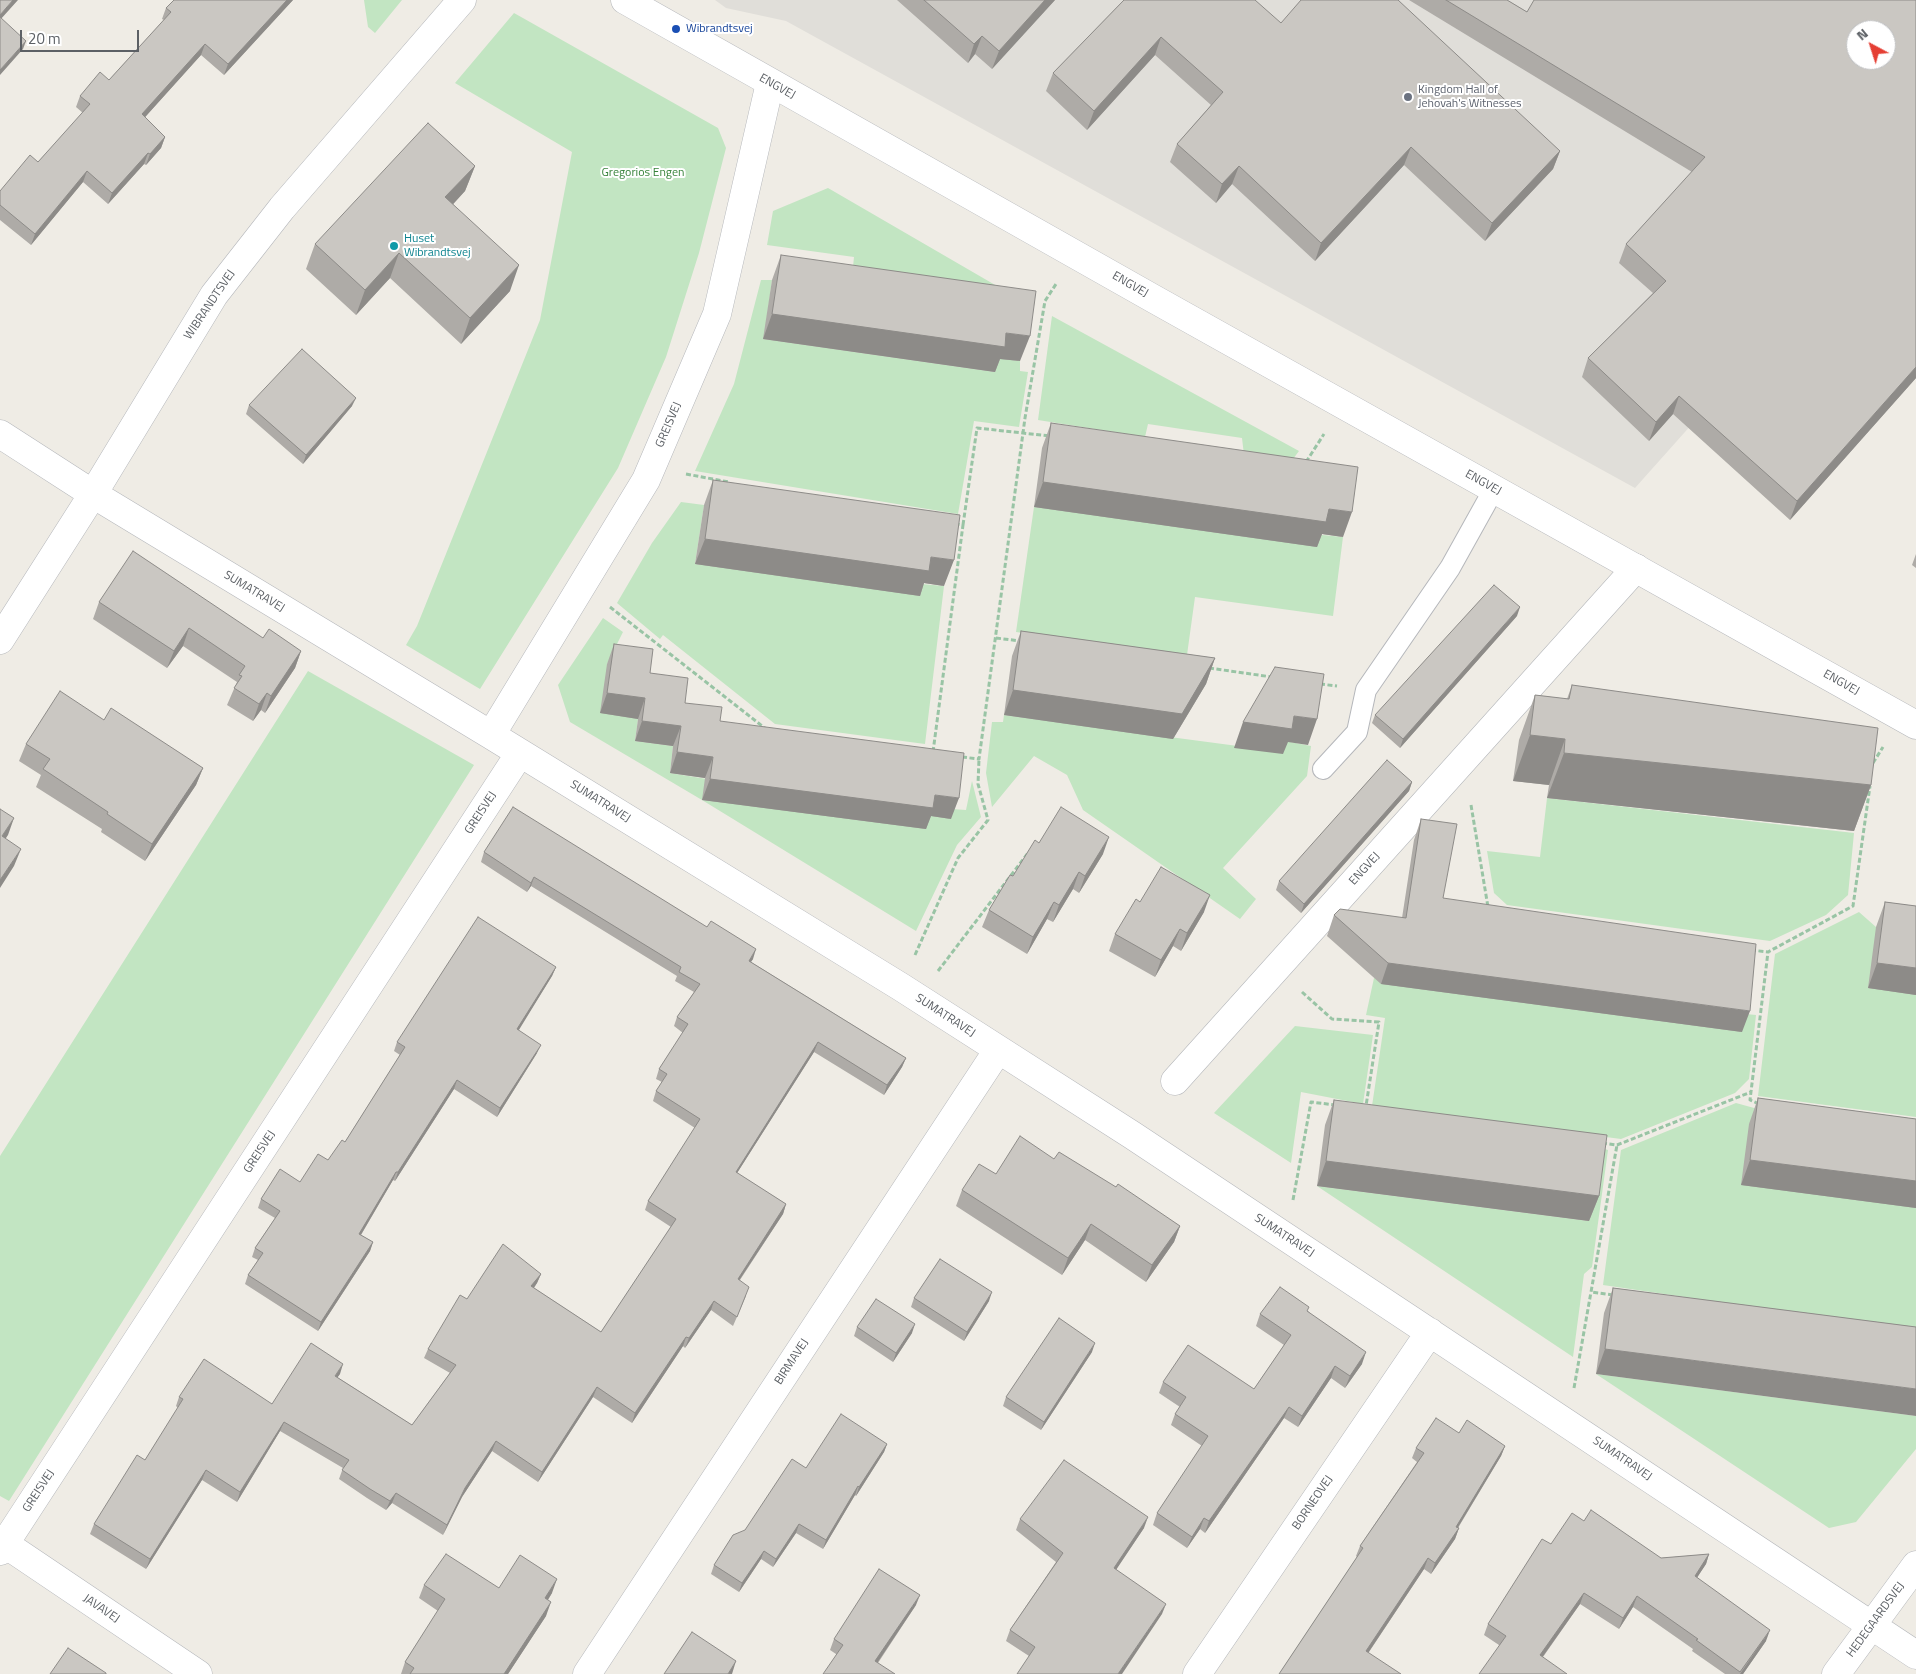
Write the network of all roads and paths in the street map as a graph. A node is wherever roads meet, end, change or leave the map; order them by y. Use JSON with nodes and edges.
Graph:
{"nodes":[{"id":1,"x":462,"y":0,"type":"edge"},
{"id":2,"x":625,"y":0,"type":"edge"},
{"id":3,"x":770,"y":83,"type":"junction"},
{"id":4,"x":1076,"y":254,"type":"junction"},
{"id":5,"x":1342,"y":404,"type":"junction"},
{"id":6,"x":1023,"y":433,"type":"junction"},
{"id":7,"x":0,"y":434,"type":"edge"},
{"id":8,"x":1052,"y":437,"type":"edge"},
{"id":9,"x":1306,"y":463,"type":"edge"},
{"id":10,"x":651,"y":468,"type":"junction"},
{"id":11,"x":739,"y":484,"type":"edge"},
{"id":12,"x":1494,"y":489,"type":"junction"},
{"id":13,"x":93,"y":494,"type":"junction"},
{"id":14,"x":953,"y":523,"type":"edge"},
{"id":15,"x":963,"y":525,"type":"junction"},
{"id":16,"x":1636,"y":568,"type":"junction"},
{"id":17,"x":582,"y":585,"type":"junction"},
{"id":18,"x":996,"y":638,"type":"junction"},
{"id":19,"x":0,"y":640,"type":"edge"},
{"id":20,"x":1025,"y":642,"type":"edge"},
{"id":21,"x":1200,"y":667,"type":"edge"},
{"id":22,"x":1278,"y":678,"type":"edge"},
{"id":23,"x":1317,"y":684,"type":"edge"},
{"id":24,"x":1366,"y":690,"type":"junction"},
{"id":25,"x":1909,"y":721,"type":"edge"},
{"id":26,"x":769,"y":731,"type":"edge"},
{"id":27,"x":491,"y":735,"type":"junction"},
{"id":28,"x":520,"y":753,"type":"junction"},
{"id":29,"x":942,"y":754,"type":"edge"},
{"id":30,"x":960,"y":756,"type":"edge"},
{"id":31,"x":979,"y":759,"type":"junction"},
{"id":32,"x":1464,"y":759,"type":"junction"},
{"id":33,"x":1323,"y":769,"type":"dead end"},
{"id":34,"x":1872,"y":770,"type":"edge"},
{"id":35,"x":1871,"y":780,"type":"edge"},
{"id":36,"x":1029,"y":852,"type":"edge"},
{"id":37,"x":1489,"y":914,"type":"edge"},
{"id":38,"x":1748,"y":949,"type":"edge"},
{"id":39,"x":1768,"y":952,"type":"junction"},
{"id":40,"x":1276,"y":968,"type":"junction"},
{"id":41,"x":909,"y":993,"type":"junction"},
{"id":42,"x":998,"y":1050,"type":"junction"},
{"id":43,"x":1175,"y":1081,"type":"dead end"},
{"id":44,"x":1751,"y":1092,"type":"junction"},
{"id":45,"x":1338,"y":1106,"type":"edge"},
{"id":46,"x":1766,"y":1107,"type":"edge"},
{"id":47,"x":1366,"y":1109,"type":"edge"},
{"id":48,"x":1598,"y":1142,"type":"edge"},
{"id":49,"x":1617,"y":1145,"type":"junction"},
{"id":50,"x":1287,"y":1238,"type":"junction"},
{"id":51,"x":1591,"y":1292,"type":"junction"},
{"id":52,"x":1620,"y":1296,"type":"edge"},
{"id":53,"x":1430,"y":1332,"type":"junction"},
{"id":54,"x":1568,"y":1423,"type":"junction"},
{"id":55,"x":2,"y":1548,"type":"edge"},
{"id":56,"x":1916,"y":1566,"type":"edge"},
{"id":57,"x":1872,"y":1625,"type":"junction"},
{"id":58,"x":1916,"y":1654,"type":"edge"},
{"id":59,"x":198,"y":1674,"type":"edge"},
{"id":60,"x":587,"y":1674,"type":"edge"},
{"id":61,"x":1197,"y":1674,"type":"edge"},
{"id":62,"x":1836,"y":1674,"type":"edge"}],
"edges":[{"from":1,"to":13,"type":"street","name":"WIBRANDTSVEJ"},
{"from":2,"to":3,"type":"street","name":"ENGVEJ"},
{"from":3,"to":4,"type":"street","name":"ENGVEJ"},
{"from":3,"to":10,"type":"street","name":"GREISVEJ"},
{"from":4,"to":5,"type":"street","name":"ENGVEJ"},
{"from":4,"to":6,"type":"path"},
{"from":5,"to":9,"type":"path"},
{"from":5,"to":12,"type":"street","name":"ENGVEJ"},
{"from":6,"to":8,"type":"path"},
{"from":6,"to":15,"type":"path"},
{"from":6,"to":18,"type":"path"},
{"from":7,"to":13,"type":"street","name":"SUMATRAVEJ"},
{"from":10,"to":11,"type":"path"},
{"from":10,"to":17,"type":"street","name":"GREISVEJ"},
{"from":12,"to":16,"type":"street","name":"ENGVEJ"},
{"from":12,"to":24,"type":"lane"},
{"from":13,"to":19,"type":"street","name":"WIBRANDTSVEJ"},
{"from":13,"to":27,"type":"street","name":"SUMATRAVEJ"},
{"from":14,"to":15,"type":"path"},
{"from":15,"to":29,"type":"path"},
{"from":16,"to":25,"type":"street","name":"ENGVEJ"},
{"from":16,"to":32,"type":"street","name":"ENGVEJ"},
{"from":17,"to":26,"type":"path"},
{"from":17,"to":27,"type":"street","name":"GREISVEJ"},
{"from":18,"to":20,"type":"path"},
{"from":18,"to":31,"type":"path"},
{"from":21,"to":22,"type":"path"},
{"from":23,"to":24,"type":"path"},
{"from":24,"to":33,"type":"lane"},
{"from":25,"to":34,"type":"path"},
{"from":27,"to":28,"type":"street","name":"SUMATRAVEJ"},
{"from":28,"to":41,"type":"street","name":"SUMATRAVEJ"},
{"from":28,"to":55,"type":"street","name":"GREISVEJ"},
{"from":30,"to":31,"type":"path"},
{"from":31,"to":41,"type":"path"},
{"from":32,"to":37,"type":"path"},
{"from":32,"to":40,"type":"street","name":"ENGVEJ"},
{"from":35,"to":39,"type":"path"},
{"from":36,"to":41,"type":"path"},
{"from":38,"to":39,"type":"path"},
{"from":39,"to":44,"type":"path"},
{"from":40,"to":43,"type":"street","name":"ENGVEJ"},
{"from":40,"to":47,"type":"path"},
{"from":41,"to":42,"type":"street","name":"SUMATRAVEJ"},
{"from":42,"to":50,"type":"street","name":"SUMATRAVEJ"},
{"from":42,"to":60,"type":"street","name":"BIRMAVEJ"},
{"from":44,"to":46,"type":"path"},
{"from":44,"to":49,"type":"path"},
{"from":45,"to":50,"type":"path"},
{"from":48,"to":49,"type":"path"},
{"from":49,"to":51,"type":"path"},
{"from":50,"to":53,"type":"street","name":"SUMATRAVEJ"},
{"from":51,"to":52,"type":"path"},
{"from":51,"to":54,"type":"path"},
{"from":53,"to":54,"type":"street","name":"SUMATRAVEJ"},
{"from":53,"to":61,"type":"street","name":"BORNEOVEJ"},
{"from":54,"to":57,"type":"street","name":"SUMATRAVEJ"},
{"from":55,"to":59,"type":"street","name":"JAVAVEJ"},
{"from":56,"to":57,"type":"street","name":"HEDEGAARDSVEJ"},
{"from":57,"to":58,"type":"street","name":"SUMATRAVEJ"},
{"from":57,"to":62,"type":"street","name":"HEDEGAARDSVEJ"}]}
